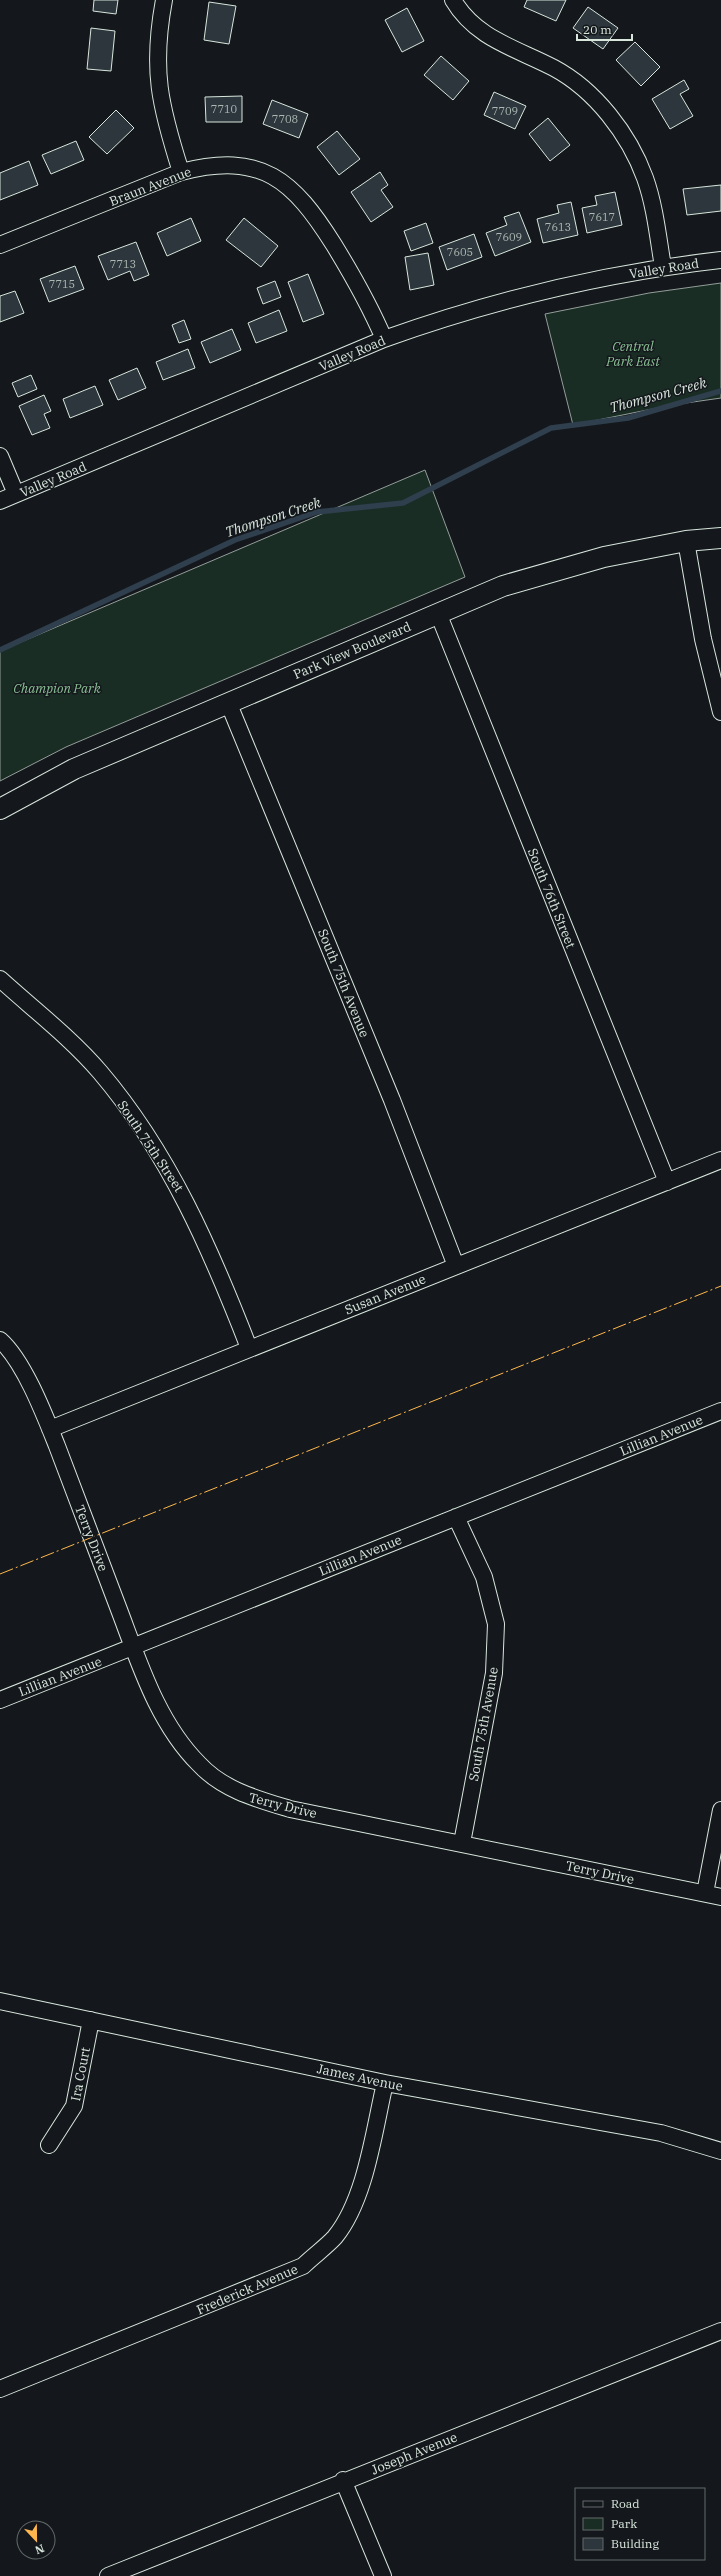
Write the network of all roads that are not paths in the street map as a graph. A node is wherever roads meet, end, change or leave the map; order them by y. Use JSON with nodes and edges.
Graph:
{"nodes":[{"id":1,"x":164,"y":0,"type":"edge"},
{"id":2,"x":453,"y":0,"type":"edge"},
{"id":3,"x":181,"y":172,"type":"junction"},
{"id":4,"x":0,"y":245,"type":"edge"},
{"id":5,"x":721,"y":260,"type":"edge"},
{"id":6,"x":663,"y":267,"type":"junction"},
{"id":7,"x":384,"y":339,"type":"junction"},
{"id":8,"x":0,"y":456,"type":"edge"},
{"id":9,"x":16,"y":494,"type":"junction"},
{"id":10,"x":0,"y":501,"type":"edge"},
{"id":11,"x":721,"y":538,"type":"edge"},
{"id":12,"x":686,"y":541,"type":"junction"},
{"id":13,"x":438,"y":613,"type":"junction"},
{"id":14,"x":228,"y":702,"type":"junction"},
{"id":15,"x":721,"y":712,"type":"edge"},
{"id":16,"x":0,"y":809,"type":"edge"},
{"id":17,"x":0,"y":979,"type":"edge"},
{"id":18,"x":721,"y":1160,"type":"edge"},
{"id":19,"x":667,"y":1182,"type":"junction"},
{"id":20,"x":456,"y":1266,"type":"junction"},
{"id":21,"x":0,"y":1340,"type":"edge"},
{"id":22,"x":249,"y":1348,"type":"junction"},
{"id":23,"x":721,"y":1411,"type":"edge"},
{"id":24,"x":50,"y":1429,"type":"junction"},
{"id":25,"x":456,"y":1516,"type":"junction"},
{"id":26,"x":134,"y":1648,"type":"junction"},
{"id":27,"x":0,"y":1700,"type":"edge"},
{"id":28,"x":721,"y":1810,"type":"edge"},
{"id":29,"x":462,"y":1843,"type":"junction"},
{"id":30,"x":705,"y":1893,"type":"junction"},
{"id":31,"x":721,"y":1896,"type":"edge"},
{"id":32,"x":0,"y":2001,"type":"edge"},
{"id":33,"x":91,"y":2020,"type":"junction"},
{"id":34,"x":385,"y":2083,"type":"junction"},
{"id":35,"x":49,"y":2146,"type":"dead end"},
{"id":36,"x":721,"y":2151,"type":"edge"},
{"id":37,"x":721,"y":2331,"type":"edge"},
{"id":38,"x":0,"y":2389,"type":"edge"},
{"id":39,"x":344,"y":2480,"type":"junction"},
{"id":40,"x":108,"y":2576,"type":"edge"},
{"id":41,"x":383,"y":2576,"type":"edge"}],
"edges":[{"from":1,"to":3,"type":"street"},
{"from":2,"to":6,"type":"street"},
{"from":3,"to":4,"type":"street","name":"Braun Avenue"},
{"from":3,"to":7,"type":"street","name":"Braun Avenue"},
{"from":5,"to":6,"type":"street","name":"Valley Road"},
{"from":6,"to":7,"type":"street","name":"Valley Road"},
{"from":7,"to":9,"type":"street","name":"Valley Road"},
{"from":8,"to":9,"type":"street"},
{"from":9,"to":10,"type":"street","name":"Valley Road"},
{"from":11,"to":12,"type":"street","name":"Park View Boulevard"},
{"from":12,"to":13,"type":"street","name":"Park View Boulevard"},
{"from":12,"to":15,"type":"street"},
{"from":13,"to":14,"type":"street","name":"Park View Boulevard"},
{"from":13,"to":19,"type":"street","name":"South 76th Street"},
{"from":14,"to":16,"type":"street","name":"Park View Boulevard"},
{"from":14,"to":20,"type":"street","name":"South 75th Avenue"},
{"from":17,"to":22,"type":"street","name":"South 75th Street"},
{"from":18,"to":19,"type":"street","name":"Susan Avenue"},
{"from":19,"to":20,"type":"street","name":"Susan Avenue"},
{"from":20,"to":22,"type":"street","name":"Susan Avenue"},
{"from":21,"to":24,"type":"street","name":"Terry Drive"},
{"from":22,"to":24,"type":"street","name":"Susan Avenue"},
{"from":23,"to":25,"type":"street","name":"Lillian Avenue"},
{"from":24,"to":26,"type":"street","name":"Terry Drive"},
{"from":25,"to":26,"type":"street","name":"Lillian Avenue"},
{"from":25,"to":29,"type":"street","name":"South 75th Avenue"},
{"from":26,"to":27,"type":"street","name":"Lillian Avenue"},
{"from":26,"to":29,"type":"street","name":"Terry Drive"},
{"from":28,"to":30,"type":"street"},
{"from":29,"to":30,"type":"street","name":"Terry Drive"},
{"from":30,"to":31,"type":"street","name":"Terry Drive"},
{"from":32,"to":33,"type":"street","name":"James Avenue"},
{"from":33,"to":34,"type":"street","name":"James Avenue"},
{"from":33,"to":35,"type":"street","name":"Ira Court"},
{"from":34,"to":36,"type":"street","name":"James Avenue"},
{"from":34,"to":38,"type":"street","name":"Frederick Avenue"},
{"from":37,"to":39,"type":"street","name":"Joseph Avenue"},
{"from":39,"to":40,"type":"street","name":"Joseph Avenue"},
{"from":39,"to":41,"type":"street"}]}
